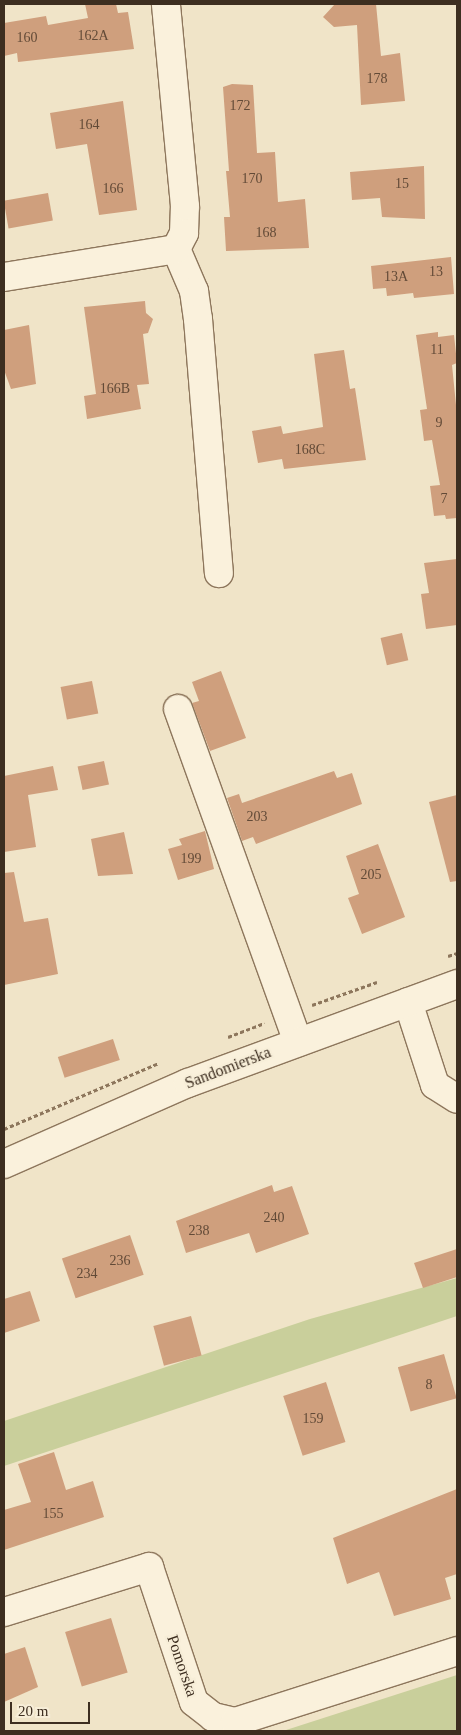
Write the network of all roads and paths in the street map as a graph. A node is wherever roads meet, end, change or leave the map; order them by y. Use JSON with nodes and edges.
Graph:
{"nodes":[{"id":1,"x":166,"y":4,"type":"edge"},
{"id":2,"x":176,"y":249,"type":"junction"},
{"id":3,"x":4,"y":277,"type":"edge"},
{"id":4,"x":218,"y":573,"type":"dead end"},
{"id":5,"x":178,"y":709,"type":"dead end"},
{"id":6,"x":457,"y":984,"type":"edge"},
{"id":7,"x":408,"y":1002,"type":"junction"},
{"id":8,"x":298,"y":1042,"type":"junction"},
{"id":9,"x":457,"y":1099,"type":"edge"},
{"id":10,"x":4,"y":1164,"type":"edge"},
{"id":11,"x":4,"y":1612,"type":"edge"},
{"id":12,"x":457,"y":1651,"type":"edge"}],
"edges":[{"from":1,"to":2,"type":"street"},
{"from":2,"to":3,"type":"street"},
{"from":2,"to":4,"type":"street"},
{"from":5,"to":8,"type":"street"},
{"from":6,"to":7,"type":"street","name":"Sandomierska"},
{"from":7,"to":8,"type":"street","name":"Sandomierska"},
{"from":7,"to":9,"type":"street"},
{"from":8,"to":10,"type":"street","name":"Sandomierska"},
{"from":11,"to":12,"type":"street","name":"Pomorska"}]}
